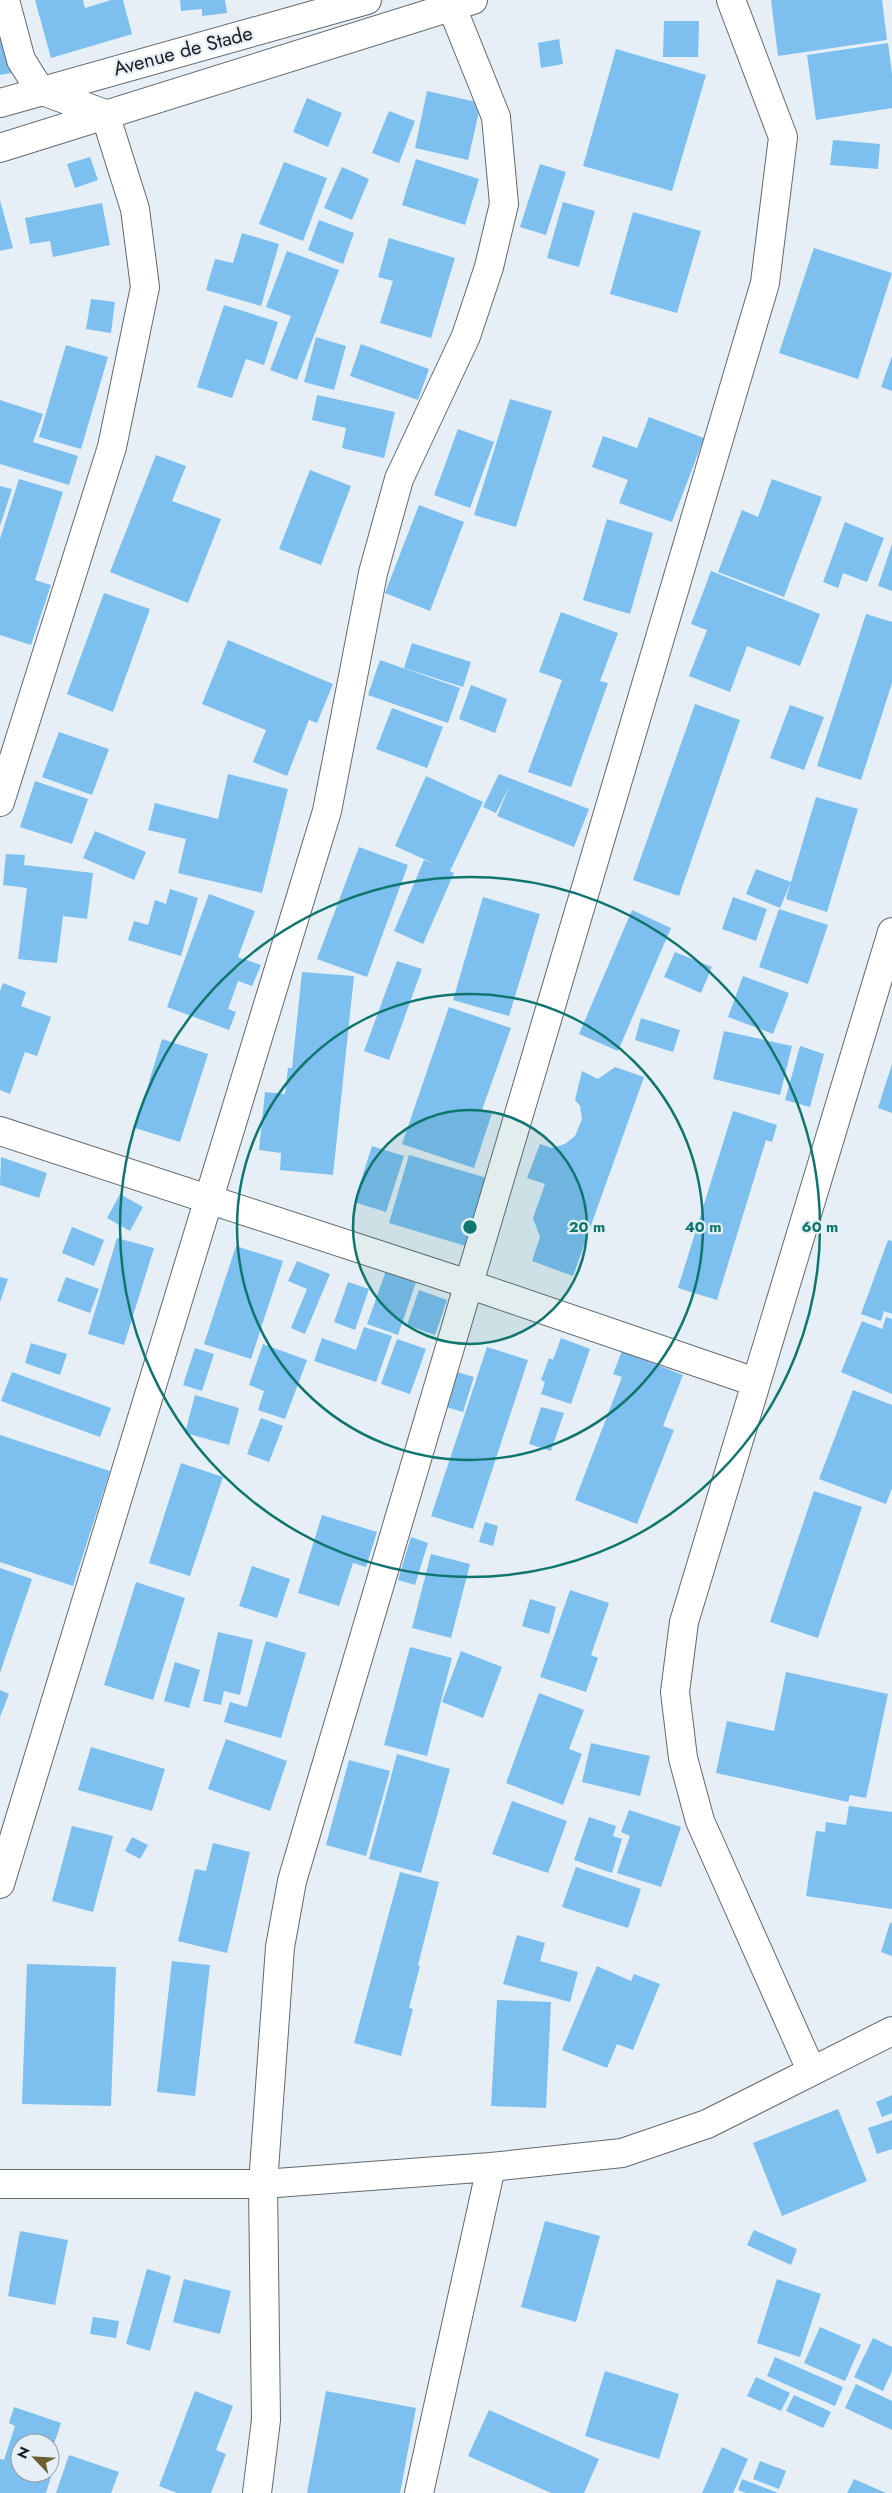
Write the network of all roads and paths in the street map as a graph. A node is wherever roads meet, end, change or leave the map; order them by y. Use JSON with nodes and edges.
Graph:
{"nodes":[{"id":1,"x":5,"y":0,"type":"edge"},
{"id":2,"x":367,"y":0,"type":"edge"},
{"id":3,"x":732,"y":0,"type":"edge"},
{"id":4,"x":458,"y":2,"type":"edge"},
{"id":5,"x":40,"y":90,"type":"junction"},
{"id":6,"x":0,"y":103,"type":"edge"},
{"id":7,"x":105,"y":114,"type":"junction"},
{"id":8,"x":0,"y":148,"type":"edge"},
{"id":9,"x":0,"y":802,"type":"edge"},
{"id":10,"x":892,"y":932,"type":"edge"},
{"id":11,"x":0,"y":1130,"type":"edge"},
{"id":12,"x":207,"y":1200,"type":"junction"},
{"id":13,"x":468,"y":1284,"type":"junction"},
{"id":14,"x":755,"y":1382,"type":"junction"},
{"id":15,"x":0,"y":1884,"type":"edge"},
{"id":16,"x":892,"y":2031,"type":"edge"},
{"id":17,"x":811,"y":2070,"type":"junction"},
{"id":18,"x":491,"y":2167,"type":"junction"},
{"id":19,"x":0,"y":2184,"type":"edge"},
{"id":20,"x":262,"y":2184,"type":"junction"},
{"id":21,"x":257,"y":2493,"type":"edge"},
{"id":22,"x":419,"y":2493,"type":"edge"}],
"edges":[{"from":1,"to":5,"type":"street"},
{"from":2,"to":5,"type":"street","name":"Avenue de Stade"},
{"from":3,"to":13,"type":"street"},
{"from":4,"to":7,"type":"street"},
{"from":4,"to":12,"type":"street"},
{"from":5,"to":6,"type":"street","name":"Avenue de Stade"},
{"from":5,"to":7,"type":"street"},
{"from":7,"to":8,"type":"street"},
{"from":7,"to":9,"type":"street"},
{"from":10,"to":14,"type":"street"},
{"from":11,"to":12,"type":"street"},
{"from":12,"to":13,"type":"street"},
{"from":12,"to":15,"type":"street"},
{"from":13,"to":14,"type":"street"},
{"from":13,"to":20,"type":"street"},
{"from":14,"to":17,"type":"street"},
{"from":16,"to":17,"type":"street"},
{"from":17,"to":18,"type":"street"},
{"from":18,"to":20,"type":"street"},
{"from":18,"to":22,"type":"street"},
{"from":19,"to":20,"type":"street"},
{"from":20,"to":21,"type":"street"}]}
